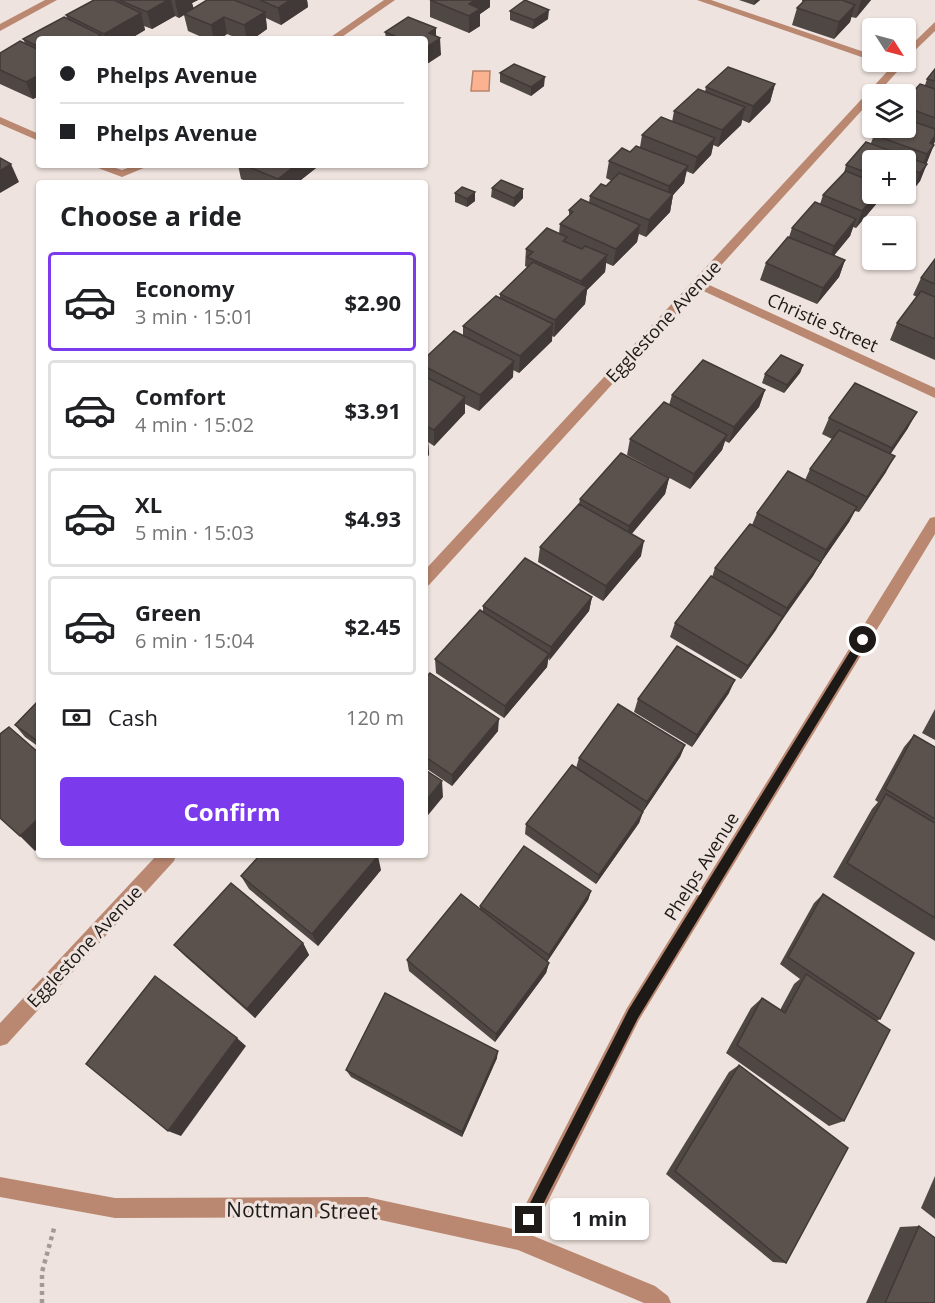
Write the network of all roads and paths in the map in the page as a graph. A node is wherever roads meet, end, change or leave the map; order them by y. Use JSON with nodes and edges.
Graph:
{"nodes":[{"id":1,"x":51,"y":0,"type":"edge"},
{"id":2,"x":390,"y":0,"type":"edge"},
{"id":3,"x":702,"y":0,"type":"edge"},
{"id":4,"x":935,"y":25,"type":"edge"},
{"id":5,"x":0,"y":28,"type":"edge"},
{"id":6,"x":337,"y":36,"type":"edge"},
{"id":7,"x":916,"y":45,"type":"edge"},
{"id":8,"x":862,"y":54,"type":"edge"},
{"id":9,"x":892,"y":72,"type":"edge"},
{"id":10,"x":0,"y":120,"type":"edge"},
{"id":11,"x":36,"y":137,"type":"edge"},
{"id":12,"x":104,"y":168,"type":"edge"},
{"id":13,"x":138,"y":168,"type":"edge"},
{"id":14,"x":697,"y":284,"type":"junction"},
{"id":15,"x":935,"y":393,"type":"edge"},
{"id":16,"x":935,"y":522,"type":"edge"},
{"id":17,"x":428,"y":577,"type":"edge"},
{"id":18,"x":165,"y":858,"type":"edge"},
{"id":19,"x":0,"y":1036,"type":"edge"},
{"id":20,"x":0,"y":1187,"type":"edge"},
{"id":21,"x":62,"y":1198,"type":"junction"},
{"id":22,"x":518,"y":1240,"type":"junction"},
{"id":23,"x":42,"y":1303,"type":"edge"},
{"id":24,"x":661,"y":1303,"type":"edge"}],
"edges":[{"from":1,"to":5,"type":"street"},
{"from":2,"to":6,"type":"street"},
{"from":3,"to":8,"type":"street"},
{"from":4,"to":7,"type":"street"},
{"from":9,"to":14,"type":"street","name":"Egglestone Avenue"},
{"from":10,"to":11,"type":"street"},
{"from":12,"to":13,"type":"street"},
{"from":14,"to":15,"type":"street","name":"Christie Street"},
{"from":14,"to":17,"type":"street","name":"Egglestone Avenue"},
{"from":16,"to":22,"type":"street","name":"Phelps Avenue"},
{"from":18,"to":19,"type":"street","name":"Egglestone Avenue"},
{"from":20,"to":21,"type":"street","name":"Nottman Street"},
{"from":21,"to":22,"type":"street","name":"Nottman Street"},
{"from":21,"to":23,"type":"path"},
{"from":22,"to":24,"type":"street","name":"Nottman Street"}]}
